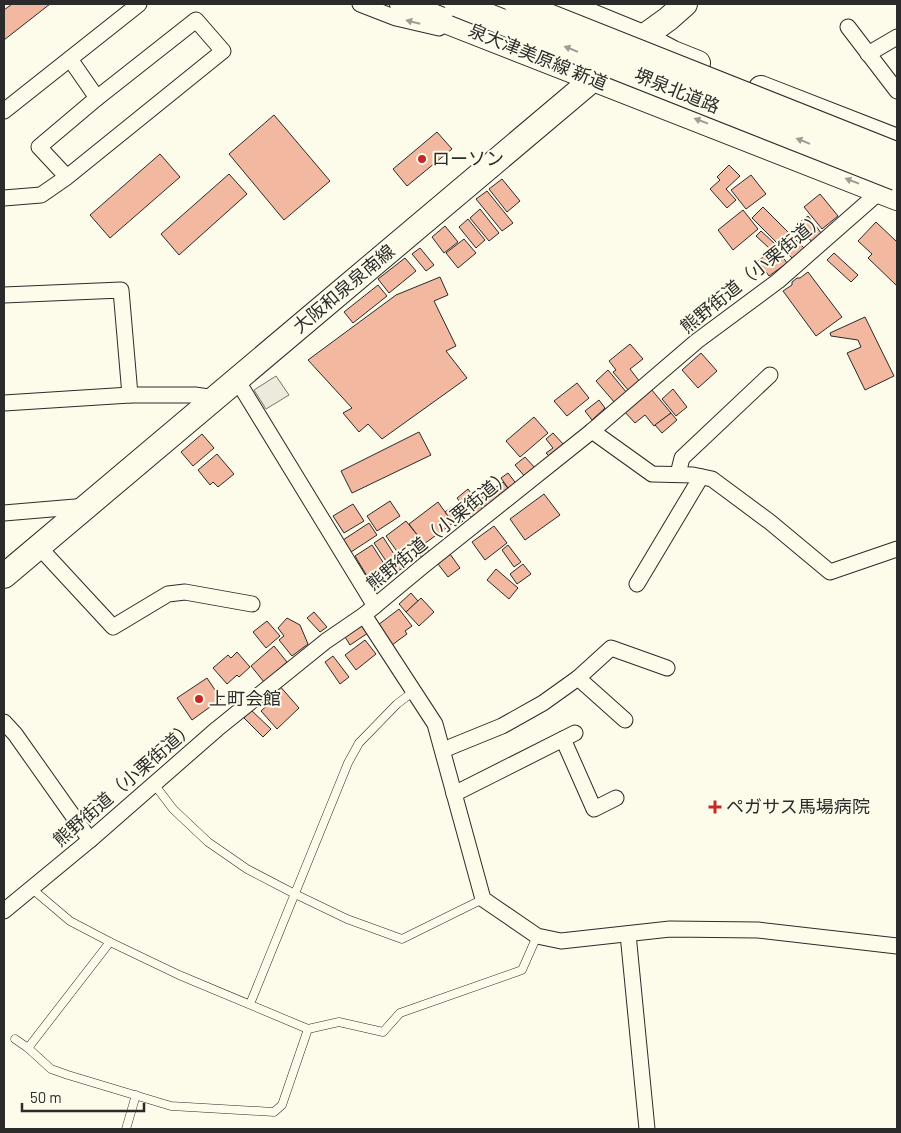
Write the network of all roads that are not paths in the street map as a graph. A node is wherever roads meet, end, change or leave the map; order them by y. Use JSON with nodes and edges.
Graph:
{"nodes":[{"id":1,"x":139,"y":4,"type":"edge"},
{"id":2,"x":360,"y":4,"type":"edge"},
{"id":3,"x":402,"y":4,"type":"edge"},
{"id":4,"x":457,"y":4,"type":"edge"},
{"id":5,"x":517,"y":4,"type":"edge"},
{"id":6,"x":562,"y":4,"type":"edge"},
{"id":7,"x":685,"y":4,"type":"edge"},
{"id":8,"x":848,"y":27,"type":"dead end"},
{"id":9,"x":643,"y":36,"type":"junction"},
{"id":10,"x":897,"y":37,"type":"edge"},
{"id":11,"x":511,"y":46,"type":"junction"},
{"id":12,"x":868,"y":54,"type":"junction"},
{"id":13,"x":70,"y":59,"type":"junction"},
{"id":14,"x":594,"y":79,"type":"junction"},
{"id":15,"x":897,"y":91,"type":"edge"},
{"id":16,"x":97,"y":98,"type":"junction"},
{"id":17,"x":4,"y":112,"type":"edge"},
{"id":18,"x":897,"y":141,"type":"edge"},
{"id":19,"x":897,"y":154,"type":"edge"},
{"id":20,"x":67,"y":177,"type":"junction"},
{"id":21,"x":893,"y":186,"type":"edge"},
{"id":22,"x":4,"y":198,"type":"edge"},
{"id":23,"x":4,"y":295,"type":"edge"},
{"id":24,"x":770,"y":375,"type":"dead end"},
{"id":25,"x":237,"y":380,"type":"junction"},
{"id":26,"x":130,"y":395,"type":"junction"},
{"id":27,"x":215,"y":398,"type":"junction"},
{"id":28,"x":4,"y":403,"type":"edge"},
{"id":29,"x":592,"y":431,"type":"junction"},
{"id":30,"x":678,"y":474,"type":"junction"},
{"id":31,"x":701,"y":477,"type":"junction"},
{"id":32,"x":87,"y":506,"type":"junction"},
{"id":33,"x":4,"y":513,"type":"edge"},
{"id":34,"x":39,"y":547,"type":"junction"},
{"id":35,"x":897,"y":549,"type":"edge"},
{"id":36,"x":4,"y":576,"type":"edge"},
{"id":37,"x":637,"y":584,"type":"dead end"},
{"id":38,"x":252,"y":604,"type":"dead end"},
{"id":39,"x":369,"y":610,"type":"junction"},
{"id":40,"x":666,"y":668,"type":"dead end"},
{"id":41,"x":578,"y":678,"type":"junction"},
{"id":42,"x":414,"y":691,"type":"junction"},
{"id":43,"x":625,"y":720,"type":"dead end"},
{"id":44,"x":4,"y":722,"type":"edge"},
{"id":45,"x":443,"y":750,"type":"junction"},
{"id":46,"x":154,"y":784,"type":"junction"},
{"id":47,"x":454,"y":794,"type":"junction"},
{"id":48,"x":616,"y":798,"type":"dead end"},
{"id":49,"x":90,"y":840,"type":"junction"},
{"id":50,"x":32,"y":888,"type":"junction"},
{"id":51,"x":295,"y":894,"type":"junction"},
{"id":52,"x":482,"y":899,"type":"junction"},
{"id":53,"x":4,"y":911,"type":"edge"},
{"id":54,"x":628,"y":934,"type":"junction"},
{"id":55,"x":537,"y":936,"type":"junction"},
{"id":56,"x":110,"y":942,"type":"junction"},
{"id":57,"x":897,"y":946,"type":"edge"},
{"id":58,"x":250,"y":1004,"type":"junction"},
{"id":59,"x":308,"y":1029,"type":"junction"},
{"id":60,"x":15,"y":1039,"type":"dead end"},
{"id":61,"x":28,"y":1048,"type":"junction"},
{"id":62,"x":136,"y":1096,"type":"junction"},
{"id":63,"x":126,"y":1129,"type":"edge"},
{"id":64,"x":647,"y":1129,"type":"edge"}],
"edges":[{"from":1,"to":13,"type":"street"},
{"from":11,"to":2,"type":"street","one_way":true},
{"from":3,"to":11,"type":"main road","name":"泉大津美原線 新道"},
{"from":21,"to":4,"type":"highway","name":"堺泉北道路","one_way":true,"bridge":true},
{"from":5,"to":19,"type":"highway","name":"堺泉北道路","bridge":true},
{"from":6,"to":9,"type":"main road"},
{"from":7,"to":9,"type":"main road","name":"大阪和泉泉南線"},
{"from":8,"to":12,"type":"street"},
{"from":9,"to":14,"type":"main road","name":"大阪和泉泉南線"},
{"from":9,"to":18,"type":"main road"},
{"from":10,"to":12,"type":"street"},
{"from":11,"to":14,"type":"main road","name":"泉大津美原線 新道"},
{"from":12,"to":15,"type":"street"},
{"from":13,"to":16,"type":"street"},
{"from":13,"to":17,"type":"street"},
{"from":21,"to":14,"type":"main road","name":"泉大津美原線 新道","one_way":true},
{"from":14,"to":25,"type":"main road","name":"大阪和泉泉南線"},
{"from":16,"to":20,"type":"street"},
{"from":16,"to":20,"type":"street"},
{"from":20,"to":22,"type":"street"},
{"from":21,"to":29,"type":"street","name":"熊野街道（小栗街道）"},
{"from":23,"to":26,"type":"street"},
{"from":24,"to":30,"type":"street"},
{"from":25,"to":27,"type":"main road","name":"大阪和泉泉南線"},
{"from":25,"to":39,"type":"street"},
{"from":26,"to":27,"type":"street"},
{"from":26,"to":28,"type":"street"},
{"from":27,"to":32,"type":"main road","name":"大阪和泉泉南線"},
{"from":29,"to":30,"type":"street"},
{"from":29,"to":39,"type":"street","name":"熊野街道（小栗街道）"},
{"from":30,"to":31,"type":"street"},
{"from":31,"to":35,"type":"street"},
{"from":31,"to":37,"type":"street"},
{"from":32,"to":33,"type":"street"},
{"from":32,"to":34,"type":"main road","name":"大阪和泉泉南線"},
{"from":34,"to":36,"type":"main road","name":"大阪和泉泉南線"},
{"from":34,"to":38,"type":"street"},
{"from":39,"to":42,"type":"street"},
{"from":39,"to":46,"type":"street","name":"熊野街道（小栗街道）"},
{"from":40,"to":41,"type":"street"},
{"from":41,"to":43,"type":"street"},
{"from":41,"to":45,"type":"street"},
{"from":42,"to":45,"type":"street"},
{"from":42,"to":51,"type":"lane"},
{"from":44,"to":49,"type":"street"},
{"from":45,"to":47,"type":"street"},
{"from":46,"to":49,"type":"street","name":"熊野街道（小栗街道）"},
{"from":46,"to":51,"type":"lane"},
{"from":47,"to":48,"type":"street"},
{"from":47,"to":52,"type":"street"},
{"from":49,"to":50,"type":"street","name":"熊野街道（小栗街道）"},
{"from":50,"to":53,"type":"street","name":"熊野街道（小栗街道）"},
{"from":50,"to":56,"type":"lane"},
{"from":51,"to":52,"type":"lane"},
{"from":51,"to":58,"type":"lane"},
{"from":52,"to":55,"type":"street"},
{"from":54,"to":55,"type":"street"},
{"from":54,"to":57,"type":"street"},
{"from":54,"to":64,"type":"street"},
{"from":55,"to":59,"type":"lane"},
{"from":56,"to":58,"type":"lane"},
{"from":56,"to":61,"type":"lane"},
{"from":58,"to":59,"type":"lane"},
{"from":59,"to":62,"type":"lane"},
{"from":60,"to":61,"type":"lane"},
{"from":61,"to":62,"type":"lane"},
{"from":62,"to":63,"type":"lane"}]}
